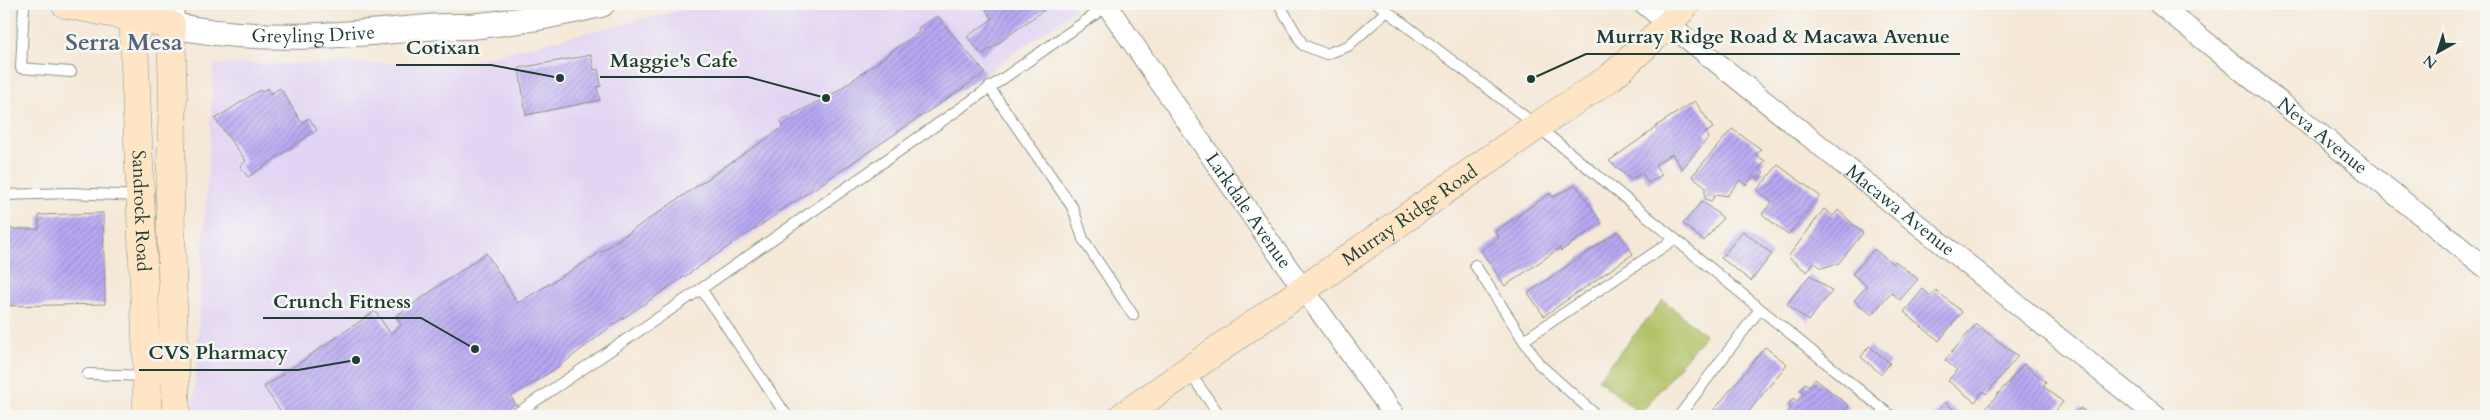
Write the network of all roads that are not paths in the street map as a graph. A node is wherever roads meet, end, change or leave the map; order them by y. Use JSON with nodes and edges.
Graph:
{"nodes":[{"id":1,"x":24,"y":4,"type":"edge"},
{"id":2,"x":65,"y":4,"type":"edge"},
{"id":3,"x":602,"y":4,"type":"edge"},
{"id":4,"x":1108,"y":4,"type":"edge"},
{"id":5,"x":1279,"y":4,"type":"edge"},
{"id":6,"x":1378,"y":4,"type":"edge"},
{"id":7,"x":1644,"y":4,"type":"edge"},
{"id":8,"x":2159,"y":4,"type":"edge"},
{"id":9,"x":577,"y":7,"type":"edge"},
{"id":10,"x":133,"y":10,"type":"edge"},
{"id":11,"x":1387,"y":11,"type":"junction"},
{"id":12,"x":171,"y":14,"type":"edge"},
{"id":13,"x":1677,"y":14,"type":"edge"},
{"id":14,"x":71,"y":72,"type":"dead end"},
{"id":15,"x":989,"y":87,"type":"junction"},
{"id":16,"x":1537,"y":126,"type":"junction"},
{"id":17,"x":4,"y":194,"type":"edge"},
{"id":18,"x":141,"y":196,"type":"junction"},
{"id":19,"x":1675,"y":239,"type":"junction"},
{"id":20,"x":1475,"y":265,"type":"dead end"},
{"id":21,"x":2486,"y":268,"type":"edge"},
{"id":22,"x":701,"y":289,"type":"junction"},
{"id":23,"x":1306,"y":290,"type":"junction"},
{"id":24,"x":1760,"y":309,"type":"junction"},
{"id":25,"x":1132,"y":315,"type":"dead end"},
{"id":26,"x":1524,"y":340,"type":"junction"},
{"id":27,"x":1188,"y":370,"type":"junction"},
{"id":28,"x":88,"y":374,"type":"dead end"},
{"id":29,"x":161,"y":377,"type":"junction"},
{"id":30,"x":147,"y":416,"type":"edge"},
{"id":31,"x":176,"y":416,"type":"edge"},
{"id":32,"x":513,"y":416,"type":"edge"},
{"id":33,"x":787,"y":416,"type":"edge"},
{"id":34,"x":1123,"y":416,"type":"edge"},
{"id":35,"x":1220,"y":416,"type":"edge"},
{"id":36,"x":1395,"y":416,"type":"edge"},
{"id":37,"x":1597,"y":416,"type":"edge"},
{"id":38,"x":1679,"y":416,"type":"edge"},
{"id":39,"x":1891,"y":416,"type":"edge"},
{"id":40,"x":2156,"y":416,"type":"edge"}],
"edges":[{"from":1,"to":14,"type":"lane"},
{"from":2,"to":10,"type":"main road"},
{"from":3,"to":9,"type":"street","name":"Greyling Drive"},
{"from":4,"to":15,"type":"lane"},
{"from":4,"to":23,"type":"street","name":"Larkdale Avenue"},
{"from":5,"to":11,"type":"lane"},
{"from":6,"to":11,"type":"lane"},
{"from":7,"to":13,"type":"street","name":"Macawa Avenue"},
{"from":8,"to":21,"type":"street","name":"Neva Avenue"},
{"from":9,"to":12,"type":"street","name":"Greyling Drive"},
{"from":10,"to":12,"type":"main road"},
{"from":10,"to":18,"type":"main road","name":"Sandrock Road"},
{"from":11,"to":16,"type":"lane"},
{"from":12,"to":29,"type":"main road","name":"Sandrock Road"},
{"from":13,"to":16,"type":"main road","name":"Murray Ridge Road"},
{"from":13,"to":40,"type":"street","name":"Macawa Avenue"},
{"from":15,"to":22,"type":"lane"},
{"from":15,"to":25,"type":"lane"},
{"from":16,"to":19,"type":"lane"},
{"from":16,"to":23,"type":"main road","name":"Murray Ridge Road"},
{"from":17,"to":18,"type":"lane"},
{"from":18,"to":29,"type":"main road","name":"Sandrock Road"},
{"from":19,"to":24,"type":"lane"},
{"from":19,"to":26,"type":"lane"},
{"from":20,"to":26,"type":"lane"},
{"from":22,"to":32,"type":"lane"},
{"from":22,"to":33,"type":"lane"},
{"from":23,"to":27,"type":"main road","name":"Murray Ridge Road"},
{"from":23,"to":36,"type":"street","name":"Larkdale Avenue"},
{"from":24,"to":38,"type":"lane"},
{"from":24,"to":39,"type":"lane"},
{"from":26,"to":37,"type":"lane"},
{"from":27,"to":34,"type":"main road","name":"Murray Ridge Road"},
{"from":27,"to":35,"type":"lane"},
{"from":28,"to":29,"type":"lane"},
{"from":29,"to":30,"type":"main road","name":"Sandrock Road"},
{"from":29,"to":31,"type":"main road","name":"Sandrock Road"}]}
